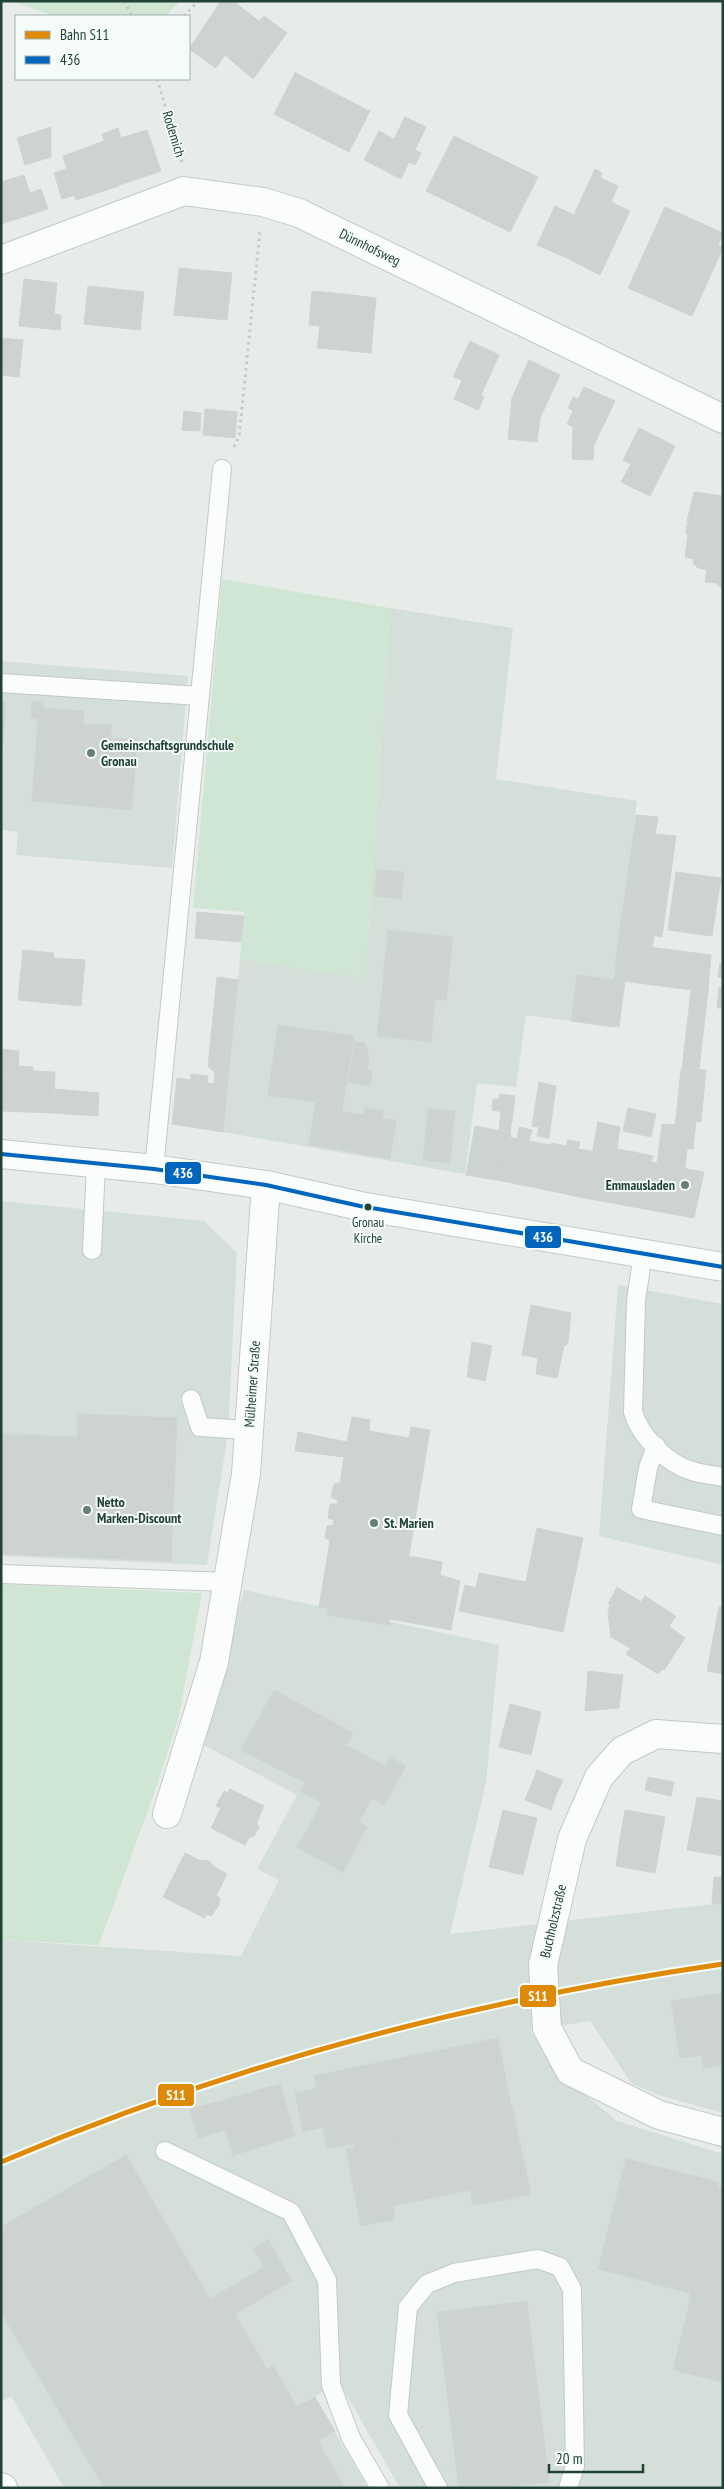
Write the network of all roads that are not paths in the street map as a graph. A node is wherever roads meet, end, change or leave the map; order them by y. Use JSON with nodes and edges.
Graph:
{"nodes":[{"id":1,"x":1,"y":260,"type":"edge"},
{"id":2,"x":723,"y":419,"type":"edge"},
{"id":3,"x":222,"y":470,"type":"road end"},
{"id":4,"x":1,"y":683,"type":"edge"},
{"id":5,"x":200,"y":696,"type":"junction"},
{"id":6,"x":1,"y":1154,"type":"edge"},
{"id":7,"x":96,"y":1164,"type":"junction"},
{"id":8,"x":154,"y":1169,"type":"junction"},
{"id":9,"x":266,"y":1185,"type":"junction"},
{"id":10,"x":92,"y":1250,"type":"dead end"},
{"id":11,"x":643,"y":1253,"type":"junction"},
{"id":12,"x":723,"y":1267,"type":"edge"},
{"id":13,"x":192,"y":1399,"type":"dead end"},
{"id":14,"x":248,"y":1430,"type":"junction"},
{"id":15,"x":656,"y":1446,"type":"junction"},
{"id":16,"x":723,"y":1477,"type":"edge"},
{"id":17,"x":723,"y":1526,"type":"edge"},
{"id":18,"x":1,"y":1574,"type":"edge"},
{"id":19,"x":228,"y":1582,"type":"junction"},
{"id":20,"x":723,"y":1739,"type":"edge"},
{"id":21,"x":167,"y":1814,"type":"dead end"},
{"id":22,"x":723,"y":2132,"type":"edge"},
{"id":23,"x":165,"y":2151,"type":"dead end"},
{"id":24,"x":380,"y":2488,"type":"edge"},
{"id":25,"x":438,"y":2488,"type":"edge"},
{"id":26,"x":568,"y":2488,"type":"edge"}],
"edges":[{"from":1,"to":2,"type":"street","name":"Dünnhofsweg"},
{"from":3,"to":5,"type":"lane"},
{"from":4,"to":5,"type":"lane"},
{"from":5,"to":8,"type":"lane"},
{"from":6,"to":7,"type":"street"},
{"from":7,"to":8,"type":"street"},
{"from":7,"to":10,"type":"lane"},
{"from":8,"to":9,"type":"street"},
{"from":9,"to":11,"type":"street"},
{"from":9,"to":14,"type":"street","name":"Mülheimer Straße"},
{"from":11,"to":12,"type":"street"},
{"from":11,"to":15,"type":"lane"},
{"from":13,"to":14,"type":"lane"},
{"from":14,"to":19,"type":"street","name":"Mülheimer Straße"},
{"from":15,"to":16,"type":"lane"},
{"from":15,"to":17,"type":"lane"},
{"from":18,"to":19,"type":"lane"},
{"from":19,"to":21,"type":"street","name":"Mülheimer Straße"},
{"from":20,"to":22,"type":"street","name":"Buchholzstraße"},
{"from":23,"to":24,"type":"lane"},
{"from":25,"to":26,"type":"lane"}]}
